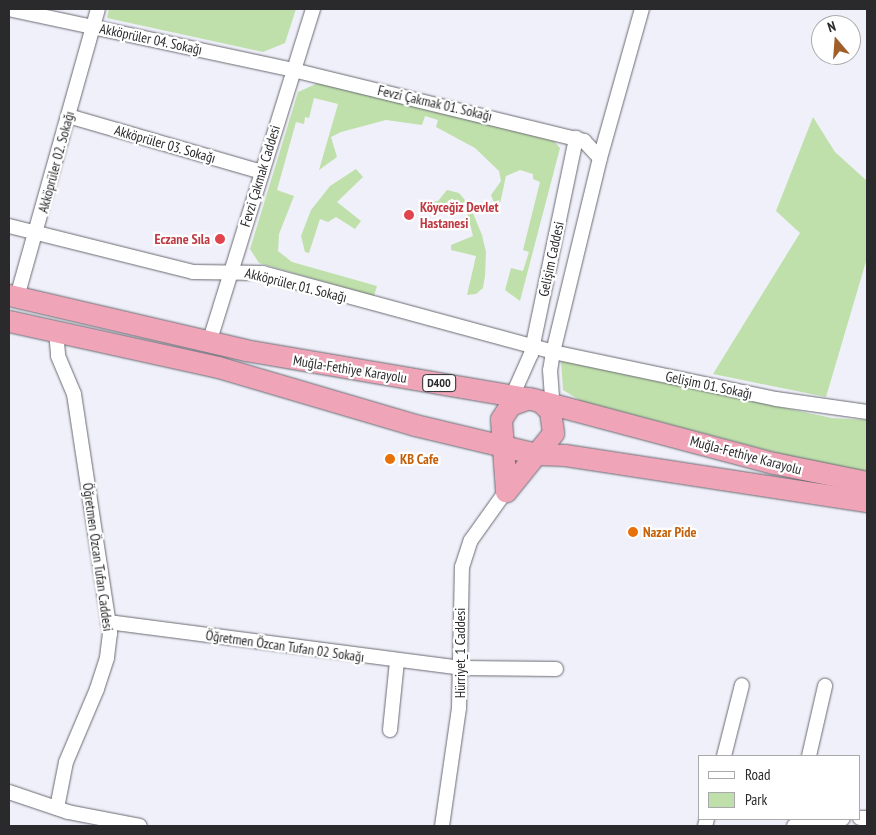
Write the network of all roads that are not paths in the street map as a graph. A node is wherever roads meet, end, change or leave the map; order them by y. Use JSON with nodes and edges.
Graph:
{"nodes":[{"id":1,"x":9,"y":9,"type":"edge"},
{"id":2,"x":98,"y":9,"type":"edge"},
{"id":3,"x":313,"y":9,"type":"edge"},
{"id":4,"x":642,"y":9,"type":"edge"},
{"id":5,"x":93,"y":26,"type":"junction"},
{"id":6,"x":293,"y":70,"type":"junction"},
{"id":7,"x":68,"y":116,"type":"junction"},
{"id":8,"x":576,"y":138,"type":"junction"},
{"id":9,"x":600,"y":158,"type":"junction"},
{"id":10,"x":262,"y":172,"type":"junction"},
{"id":11,"x":9,"y":226,"type":"edge"},
{"id":12,"x":36,"y":232,"type":"junction"},
{"id":13,"x":231,"y":271,"type":"junction"},
{"id":14,"x":13,"y":296,"type":"edge"},
{"id":15,"x":9,"y":321,"type":"edge"},
{"id":16,"x":56,"y":331,"type":"junction"},
{"id":17,"x":209,"y":342,"type":"junction"},
{"id":18,"x":533,"y":347,"type":"junction"},
{"id":19,"x":552,"y":352,"type":"junction"},
{"id":20,"x":532,"y":405,"type":"junction"},
{"id":21,"x":867,"y":412,"type":"edge"},
{"id":22,"x":521,"y":445,"type":"junction"},
{"id":23,"x":867,"y":482,"type":"edge"},
{"id":24,"x":506,"y":491,"type":"junction"},
{"id":25,"x":867,"y":501,"type":"edge"},
{"id":26,"x":108,"y":622,"type":"junction"},
{"id":27,"x":397,"y":661,"type":"junction"},
{"id":28,"x":461,"y":668,"type":"junction"},
{"id":29,"x":556,"y":668,"type":"dead end"},
{"id":30,"x":742,"y":685,"type":"dead end"},
{"id":31,"x":825,"y":686,"type":"dead end"},
{"id":32,"x":390,"y":730,"type":"dead end"},
{"id":33,"x":724,"y":755,"type":"edge"},
{"id":34,"x":809,"y":755,"type":"edge"},
{"id":35,"x":9,"y":792,"type":"edge"},
{"id":36,"x":57,"y":808,"type":"junction"},
{"id":37,"x":835,"y":820,"type":"edge"},
{"id":38,"x":140,"y":826,"type":"edge"},
{"id":39,"x":442,"y":826,"type":"edge"},
{"id":40,"x":794,"y":826,"type":"edge"}],
"edges":[{"from":1,"to":5,"type":"street","name":"Akköprüler 04. Sokağı"},
{"from":2,"to":5,"type":"street","name":"Akköprüler 02. Sokağı"},
{"from":3,"to":6,"type":"street","name":"Fevzi Çakmak Caddesi"},
{"from":4,"to":9,"type":"street","name":"Gelişim Caddesi"},
{"from":5,"to":6,"type":"street","name":"Akköprüler 04. Sokağı"},
{"from":5,"to":7,"type":"street","name":"Akköprüler 02. Sokağı"},
{"from":6,"to":8,"type":"street","name":"Fevzi Çakmak 01. Sokağı"},
{"from":6,"to":10,"type":"street","name":"Fevzi Çakmak Caddesi"},
{"from":7,"to":10,"type":"street","name":"Akköprüler 03. Sokağı"},
{"from":7,"to":12,"type":"street","name":"Akköprüler 02. Sokağı"},
{"from":8,"to":9,"type":"street"},
{"from":8,"to":18,"type":"street","name":"Gelişim Caddesi"},
{"from":9,"to":19,"type":"street","name":"Gelişim Caddesi"},
{"from":10,"to":13,"type":"street","name":"Fevzi Çakmak Caddesi"},
{"from":11,"to":12,"type":"street","name":"Akköprüler 01. Sokağı"},
{"from":12,"to":13,"type":"street","name":"Akköprüler 01. Sokağı"},
{"from":12,"to":14,"type":"street","name":"Akköprüler 02. Sokağı"},
{"from":13,"to":17,"type":"street","name":"Fevzi Çakmak Caddesi"},
{"from":13,"to":18,"type":"street","name":"Akköprüler 01. Sokağı"},
{"from":14,"to":17,"type":"highway","name":"Muğla-Fethiye Karayolu","number":"D400"},
{"from":15,"to":16,"type":"highway","name":"Muğla-Fethiye Karayolu"},
{"from":16,"to":22,"type":"highway","name":"Muğla-Fethiye Karayolu"},
{"from":16,"to":26,"type":"street","name":"Öğretmen Özcan Tufan Caddesi"},
{"from":17,"to":20,"type":"highway","name":"Muğla-Fethiye Karayolu","number":"D400"},
{"from":18,"to":19,"type":"street","name":"Akköprüler 01. Sokağı"},
{"from":18,"to":20,"type":"street","name":"Gelişim Caddesi"},
{"from":19,"to":20,"type":"street","name":"Gelişim Caddesi"},
{"from":19,"to":21,"type":"street","name":"Gelişim 01. Sokağı"},
{"from":20,"to":22,"type":"highway"},
{"from":20,"to":22,"type":"highway"},
{"from":20,"to":23,"type":"highway","name":"Muğla-Fethiye Karayolu","number":"D400"},
{"from":22,"to":24,"type":"highway"},
{"from":22,"to":24,"type":"highway"},
{"from":22,"to":25,"type":"highway","name":"Muğla-Fethiye Karayolu"},
{"from":24,"to":28,"type":"street","name":"Hürriyet_1 Caddesi"},
{"from":26,"to":27,"type":"street","name":"Öğretmen Özcan Tufan 02 Sokağı"},
{"from":26,"to":36,"type":"street","name":"Öğretmen Özcan Tufan Caddesi"},
{"from":27,"to":28,"type":"street","name":"Öğretmen Özcan Tufan 02 Sokağı"},
{"from":27,"to":32,"type":"street"},
{"from":28,"to":29,"type":"street","name":"Öğretmen Özcan Tufan 02 Sokağı"},
{"from":28,"to":39,"type":"street","name":"Hürriyet_1 Caddesi"},
{"from":30,"to":33,"type":"street"},
{"from":31,"to":34,"type":"street"},
{"from":35,"to":36,"type":"street"},
{"from":36,"to":38,"type":"street"},
{"from":37,"to":40,"type":"street"}]}
